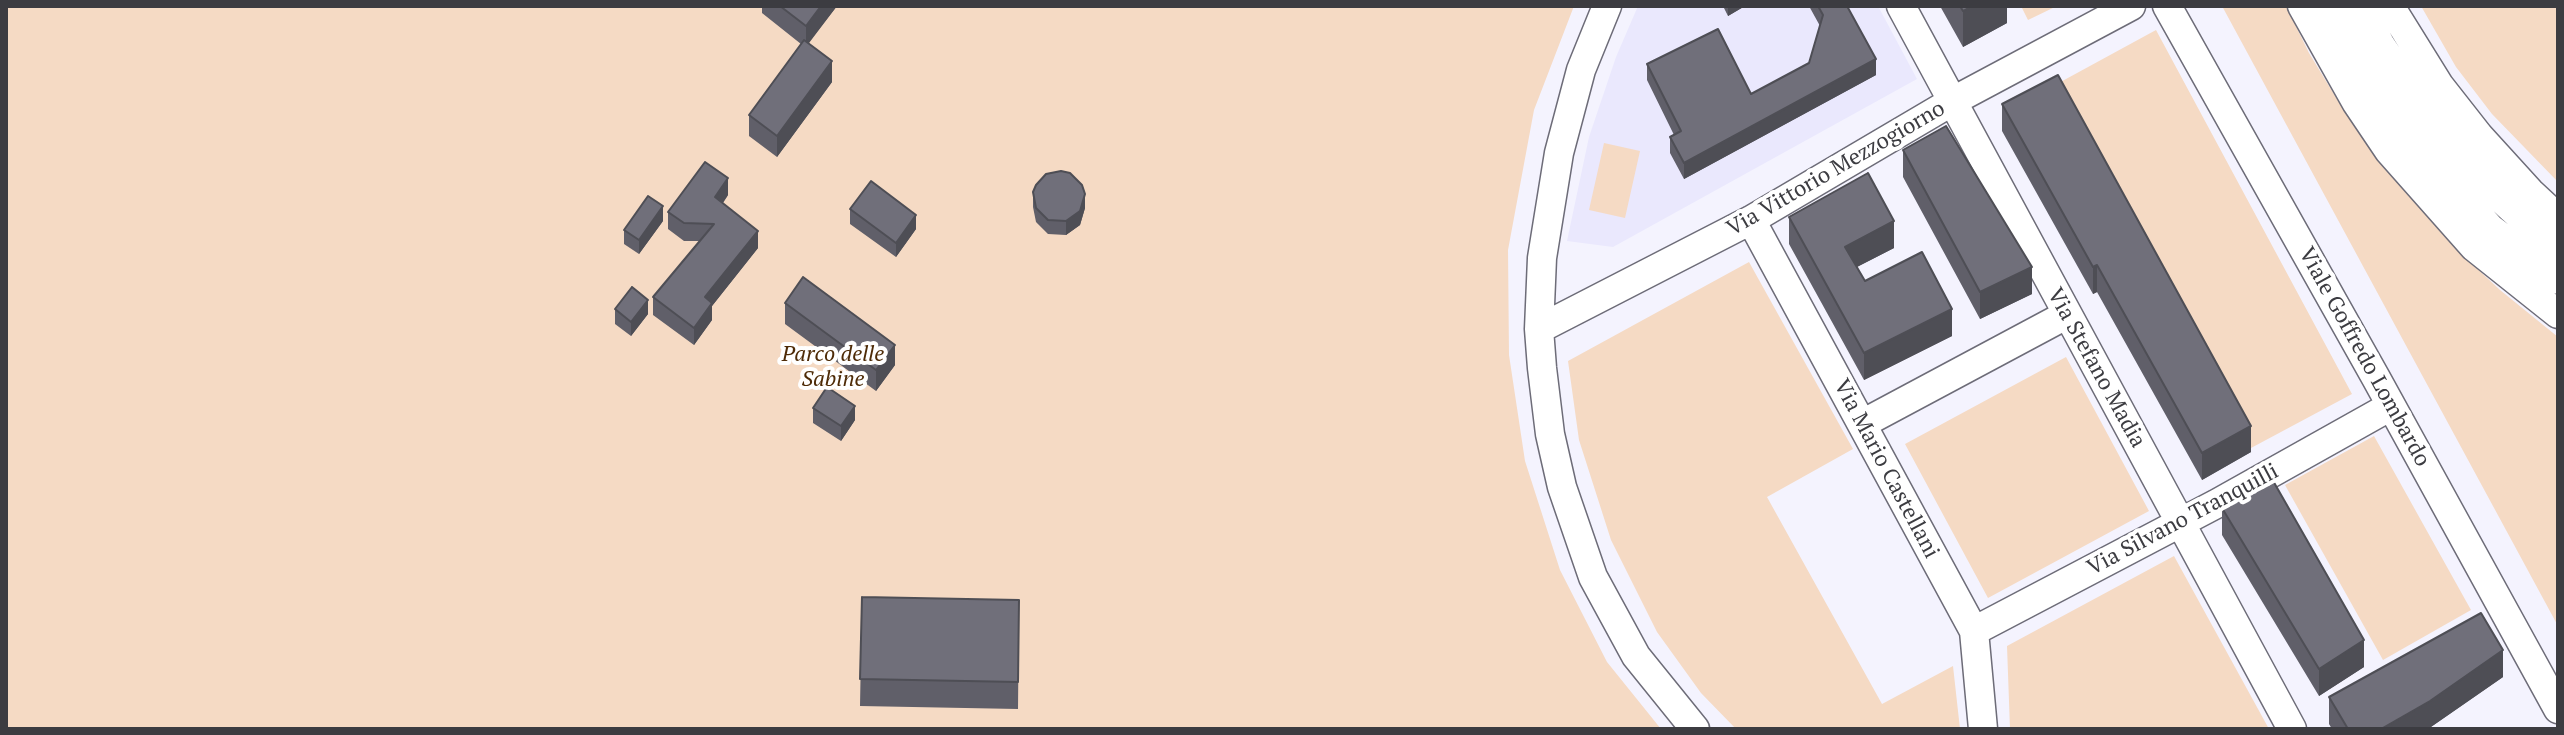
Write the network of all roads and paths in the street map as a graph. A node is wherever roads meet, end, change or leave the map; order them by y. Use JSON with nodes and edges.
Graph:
{"nodes":[{"id":1,"x":1607,"y":6,"type":"edge"},
{"id":2,"x":1901,"y":6,"type":"edge"},
{"id":3,"x":2131,"y":6,"type":"edge"},
{"id":4,"x":2167,"y":6,"type":"edge"},
{"id":5,"x":2302,"y":6,"type":"edge"},
{"id":6,"x":2330,"y":6,"type":"edge"},
{"id":7,"x":2361,"y":6,"type":"edge"},
{"id":8,"x":2390,"y":6,"type":"edge"},
{"id":9,"x":1953,"y":101,"type":"junction"},
{"id":10,"x":1751,"y":220,"type":"junction"},
{"id":11,"x":2550,"y":256,"type":"edge"},
{"id":12,"x":2558,"y":314,"type":"edge"},
{"id":13,"x":2066,"y":315,"type":"junction"},
{"id":14,"x":1539,"y":329,"type":"junction"},
{"id":15,"x":2391,"y":406,"type":"junction"},
{"id":16,"x":1862,"y":424,"type":"junction"},
{"id":17,"x":2180,"y":523,"type":"junction"},
{"id":18,"x":1974,"y":631,"type":"junction"},
{"id":19,"x":2558,"y":709,"type":"edge"},
{"id":20,"x":1695,"y":729,"type":"edge"},
{"id":21,"x":1983,"y":729,"type":"edge"},
{"id":22,"x":2292,"y":729,"type":"edge"}],
"edges":[{"from":1,"to":14,"type":"street"},
{"from":2,"to":9,"type":"street","name":"Via Stefano Madia"},
{"from":3,"to":9,"type":"street","name":"Via Vittorio Mezzogiorno"},
{"from":4,"to":15,"type":"street","name":"Viale Goffredo Lombardo"},
{"from":5,"to":11,"type":"street"},
{"from":6,"to":11,"type":"street"},
{"from":7,"to":11,"type":"street"},
{"from":8,"to":11,"type":"street"},
{"from":9,"to":10,"type":"street","name":"Via Vittorio Mezzogiorno"},
{"from":9,"to":13,"type":"street","name":"Via Stefano Madia"},
{"from":10,"to":14,"type":"street","name":"Via Vittorio Mezzogiorno"},
{"from":10,"to":16,"type":"street","name":"Via Mario Castellani"},
{"from":11,"to":12,"type":"street"},
{"from":13,"to":16,"type":"street"},
{"from":13,"to":17,"type":"street","name":"Via Stefano Madia"},
{"from":14,"to":20,"type":"street"},
{"from":15,"to":17,"type":"street","name":"Via Silvano Tranquilli"},
{"from":15,"to":19,"type":"street","name":"Viale Goffredo Lombardo"},
{"from":16,"to":18,"type":"street","name":"Via Mario Castellani"},
{"from":17,"to":18,"type":"street","name":"Via Silvano Tranquilli"},
{"from":17,"to":22,"type":"street","name":"Via Stefano Madia"},
{"from":18,"to":21,"type":"street","name":"Via Mario Castellani"}]}
